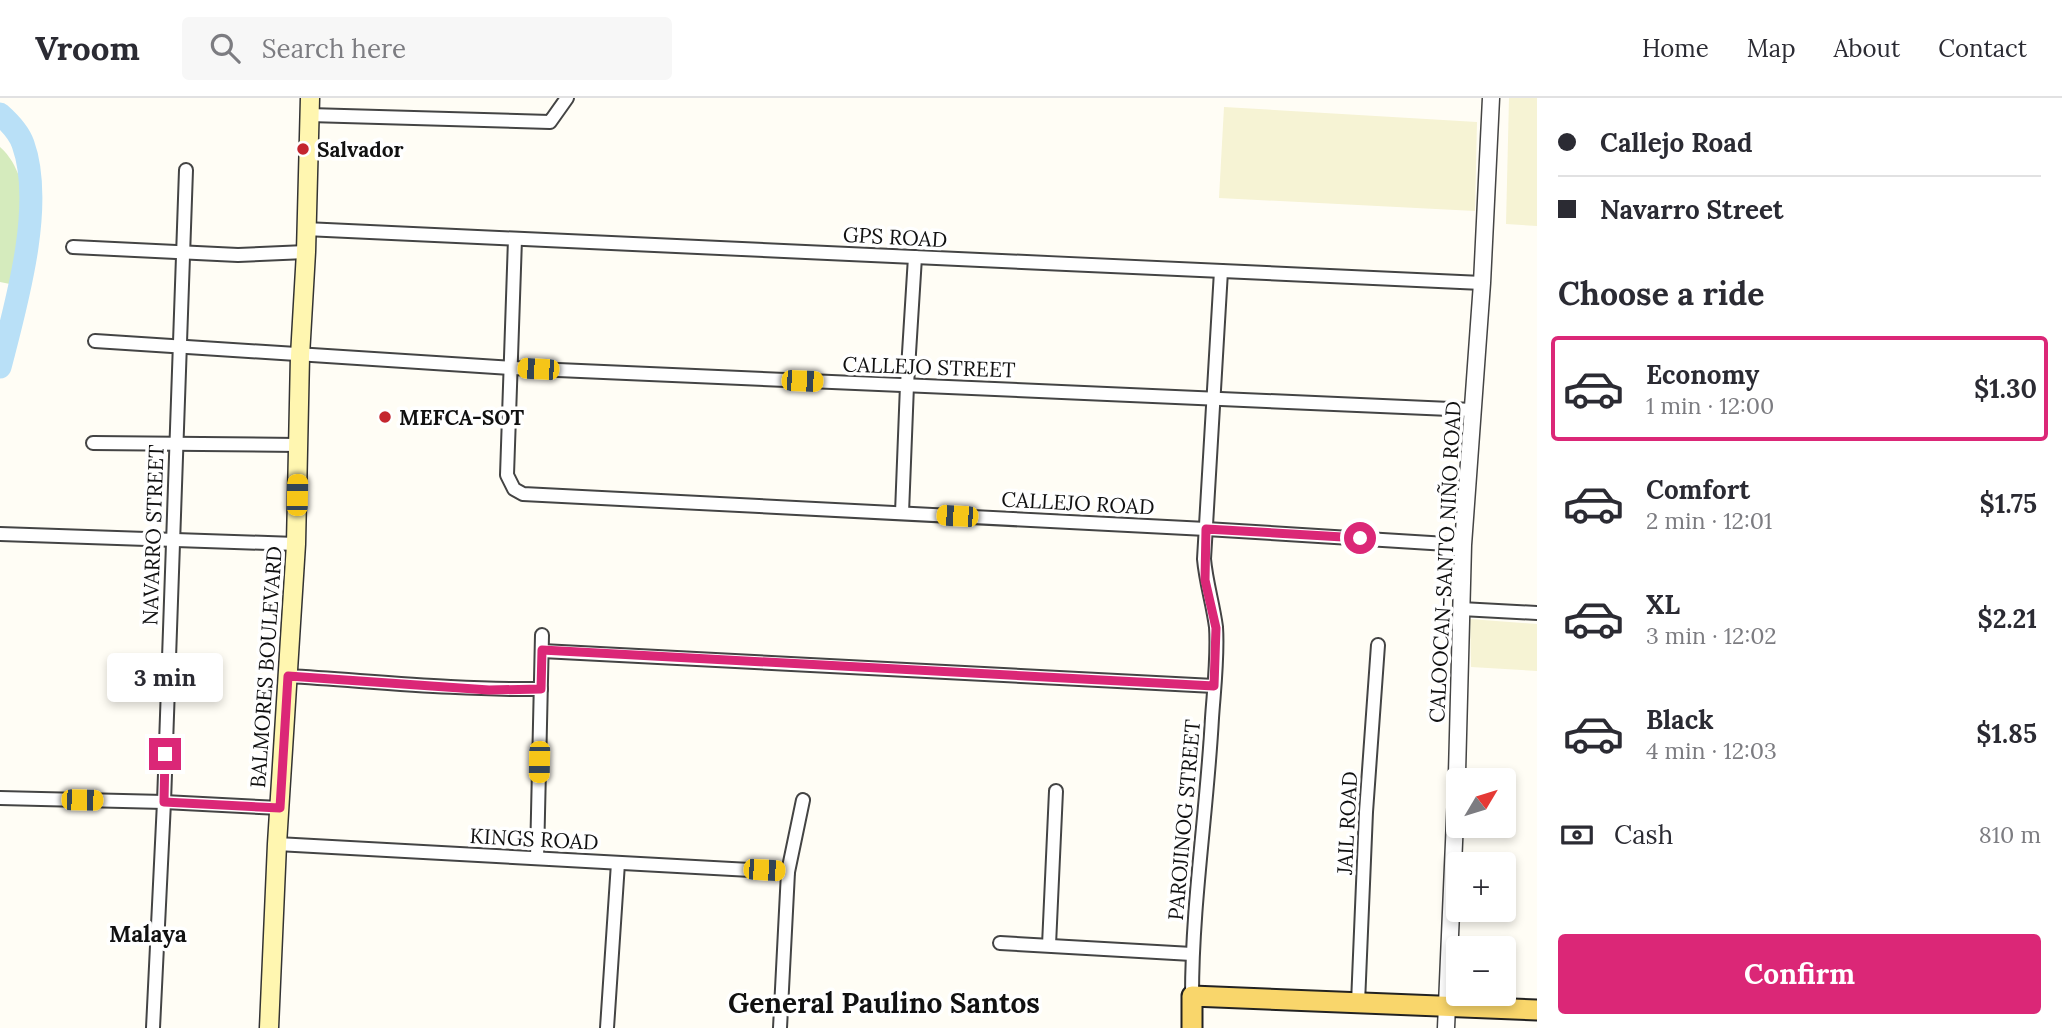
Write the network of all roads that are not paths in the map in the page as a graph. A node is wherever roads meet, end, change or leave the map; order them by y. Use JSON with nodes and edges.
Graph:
{"nodes":[{"id":1,"x":567,"y":98,"type":"edge"},
{"id":2,"x":1491,"y":98,"type":"edge"},
{"id":3,"x":309,"y":106,"type":"edge"},
{"id":4,"x":186,"y":170,"type":"dead end"},
{"id":5,"x":306,"y":229,"type":"junction"},
{"id":6,"x":515,"y":239,"type":"junction"},
{"id":7,"x":73,"y":247,"type":"dead end"},
{"id":8,"x":183,"y":252,"type":"junction"},
{"id":9,"x":306,"y":253,"type":"junction"},
{"id":10,"x":915,"y":257,"type":"junction"},
{"id":11,"x":1221,"y":271,"type":"junction"},
{"id":12,"x":1482,"y":283,"type":"junction"},
{"id":13,"x":94,"y":341,"type":"dead end"},
{"id":14,"x":179,"y":346,"type":"junction"},
{"id":15,"x":300,"y":356,"type":"junction"},
{"id":16,"x":512,"y":368,"type":"junction"},
{"id":17,"x":907,"y":385,"type":"junction"},
{"id":18,"x":1215,"y":399,"type":"junction"},
{"id":19,"x":1473,"y":410,"type":"junction"},
{"id":20,"x":93,"y":443,"type":"dead end"},
{"id":21,"x":176,"y":443,"type":"junction"},
{"id":22,"x":298,"y":445,"type":"junction"},
{"id":23,"x":902,"y":513,"type":"junction"},
{"id":24,"x":1206,"y":529,"type":"junction"},
{"id":25,"x":0,"y":534,"type":"edge"},
{"id":26,"x":172,"y":541,"type":"junction"},
{"id":27,"x":296,"y":544,"type":"junction"},
{"id":28,"x":1463,"y":545,"type":"junction"},
{"id":29,"x":1461,"y":609,"type":"junction"},
{"id":30,"x":1537,"y":613,"type":"edge"},
{"id":31,"x":542,"y":635,"type":"dead end"},
{"id":32,"x":1378,"y":645,"type":"dead end"},
{"id":33,"x":542,"y":650,"type":"junction"},
{"id":34,"x":288,"y":676,"type":"junction"},
{"id":35,"x":1214,"y":686,"type":"junction"},
{"id":36,"x":541,"y":689,"type":"junction"},
{"id":37,"x":1056,"y":791,"type":"dead end"},
{"id":38,"x":0,"y":798,"type":"edge"},
{"id":39,"x":803,"y":800,"type":"dead end"},
{"id":40,"x":164,"y":802,"type":"junction"},
{"id":41,"x":280,"y":808,"type":"junction"},
{"id":42,"x":277,"y":844,"type":"junction"},
{"id":43,"x":537,"y":858,"type":"junction"},
{"id":44,"x":618,"y":863,"type":"junction"},
{"id":45,"x":788,"y":872,"type":"junction"},
{"id":46,"x":1000,"y":943,"type":"dead end"},
{"id":47,"x":1049,"y":945,"type":"junction"},
{"id":48,"x":1192,"y":954,"type":"junction"},
{"id":49,"x":1192,"y":996,"type":"junction"},
{"id":50,"x":1358,"y":1003,"type":"junction"},
{"id":51,"x":1447,"y":1007,"type":"junction"},
{"id":52,"x":1537,"y":1010,"type":"edge"},
{"id":53,"x":153,"y":1028,"type":"edge"},
{"id":54,"x":269,"y":1028,"type":"edge"},
{"id":55,"x":607,"y":1028,"type":"edge"},
{"id":56,"x":780,"y":1028,"type":"edge"},
{"id":57,"x":1192,"y":1028,"type":"edge"},
{"id":58,"x":1446,"y":1028,"type":"edge"}],
"edges":[{"from":1,"to":3,"type":"street"},
{"from":2,"to":12,"type":"street","name":"CALOOCAN-SANTO NIÑO ROAD"},
{"from":3,"to":5,"type":"main road","name":"BALMORES BOULEVARD"},
{"from":4,"to":8,"type":"street","name":"NAVARRO STREET"},
{"from":5,"to":6,"type":"street","name":"GPS ROAD"},
{"from":5,"to":9,"type":"main road","name":"BALMORES BOULEVARD"},
{"from":6,"to":10,"type":"street","name":"GPS ROAD"},
{"from":6,"to":16,"type":"street"},
{"from":7,"to":8,"type":"street"},
{"from":8,"to":9,"type":"street"},
{"from":8,"to":14,"type":"street","name":"NAVARRO STREET"},
{"from":9,"to":15,"type":"main road","name":"BALMORES BOULEVARD"},
{"from":10,"to":11,"type":"street","name":"GPS ROAD"},
{"from":10,"to":17,"type":"street"},
{"from":11,"to":12,"type":"street","name":"GPS ROAD"},
{"from":11,"to":18,"type":"street","name":"PAROJINOG STREET"},
{"from":12,"to":19,"type":"street","name":"CALOOCAN-SANTO NIÑO ROAD"},
{"from":13,"to":14,"type":"street","name":"CALLEJO STREET"},
{"from":14,"to":15,"type":"street","name":"CALLEJO STREET"},
{"from":14,"to":21,"type":"street","name":"NAVARRO STREET"},
{"from":15,"to":16,"type":"street","name":"CALLEJO STREET"},
{"from":15,"to":22,"type":"main road","name":"BALMORES BOULEVARD"},
{"from":16,"to":17,"type":"street","name":"CALLEJO STREET"},
{"from":16,"to":23,"type":"street","name":"CALLEJO ROAD"},
{"from":17,"to":18,"type":"street","name":"CALLEJO STREET"},
{"from":17,"to":23,"type":"street"},
{"from":18,"to":19,"type":"street","name":"CALLEJO STREET"},
{"from":18,"to":24,"type":"street","name":"PAROJINOG STREET"},
{"from":19,"to":28,"type":"street","name":"CALOOCAN-SANTO NIÑO ROAD"},
{"from":20,"to":21,"type":"street"},
{"from":21,"to":22,"type":"street"},
{"from":21,"to":26,"type":"street","name":"NAVARRO STREET"},
{"from":22,"to":27,"type":"main road","name":"BALMORES BOULEVARD"},
{"from":23,"to":24,"type":"street","name":"CALLEJO ROAD"},
{"from":24,"to":28,"type":"street","name":"CALLEJO ROAD"},
{"from":24,"to":35,"type":"street","name":"PAROJINOG STREET"},
{"from":25,"to":26,"type":"street"},
{"from":26,"to":27,"type":"street"},
{"from":26,"to":40,"type":"street","name":"NAVARRO STREET"},
{"from":27,"to":34,"type":"main road","name":"BALMORES BOULEVARD"},
{"from":28,"to":29,"type":"street","name":"CALOOCAN-SANTO NIÑO ROAD"},
{"from":29,"to":30,"type":"street"},
{"from":29,"to":51,"type":"street","name":"CALOOCAN-SANTO NIÑO ROAD"},
{"from":31,"to":33,"type":"street"},
{"from":32,"to":50,"type":"street","name":"JAIL ROAD"},
{"from":33,"to":35,"type":"street"},
{"from":33,"to":36,"type":"street"},
{"from":34,"to":36,"type":"street"},
{"from":34,"to":41,"type":"main road","name":"BALMORES BOULEVARD"},
{"from":35,"to":48,"type":"street","name":"PAROJINOG STREET"},
{"from":36,"to":43,"type":"street"},
{"from":37,"to":47,"type":"street"},
{"from":38,"to":40,"type":"street"},
{"from":39,"to":45,"type":"street"},
{"from":40,"to":41,"type":"street"},
{"from":40,"to":53,"type":"street","name":"NAVARRO STREET"},
{"from":41,"to":42,"type":"main road","name":"BALMORES BOULEVARD"},
{"from":42,"to":43,"type":"street","name":"KINGS ROAD"},
{"from":42,"to":54,"type":"main road","name":"BALMORES BOULEVARD"},
{"from":43,"to":44,"type":"street","name":"KINGS ROAD"},
{"from":44,"to":45,"type":"street","name":"KINGS ROAD"},
{"from":44,"to":55,"type":"street"},
{"from":45,"to":56,"type":"street"},
{"from":46,"to":47,"type":"street"},
{"from":47,"to":48,"type":"street"},
{"from":48,"to":49,"type":"street","name":"PAROJINOG STREET"},
{"from":49,"to":50,"type":"main road"},
{"from":49,"to":57,"type":"main road"},
{"from":50,"to":51,"type":"main road"},
{"from":51,"to":52,"type":"main road"},
{"from":51,"to":58,"type":"street","name":"CALOOCAN-SANTO NIÑO ROAD"}]}
